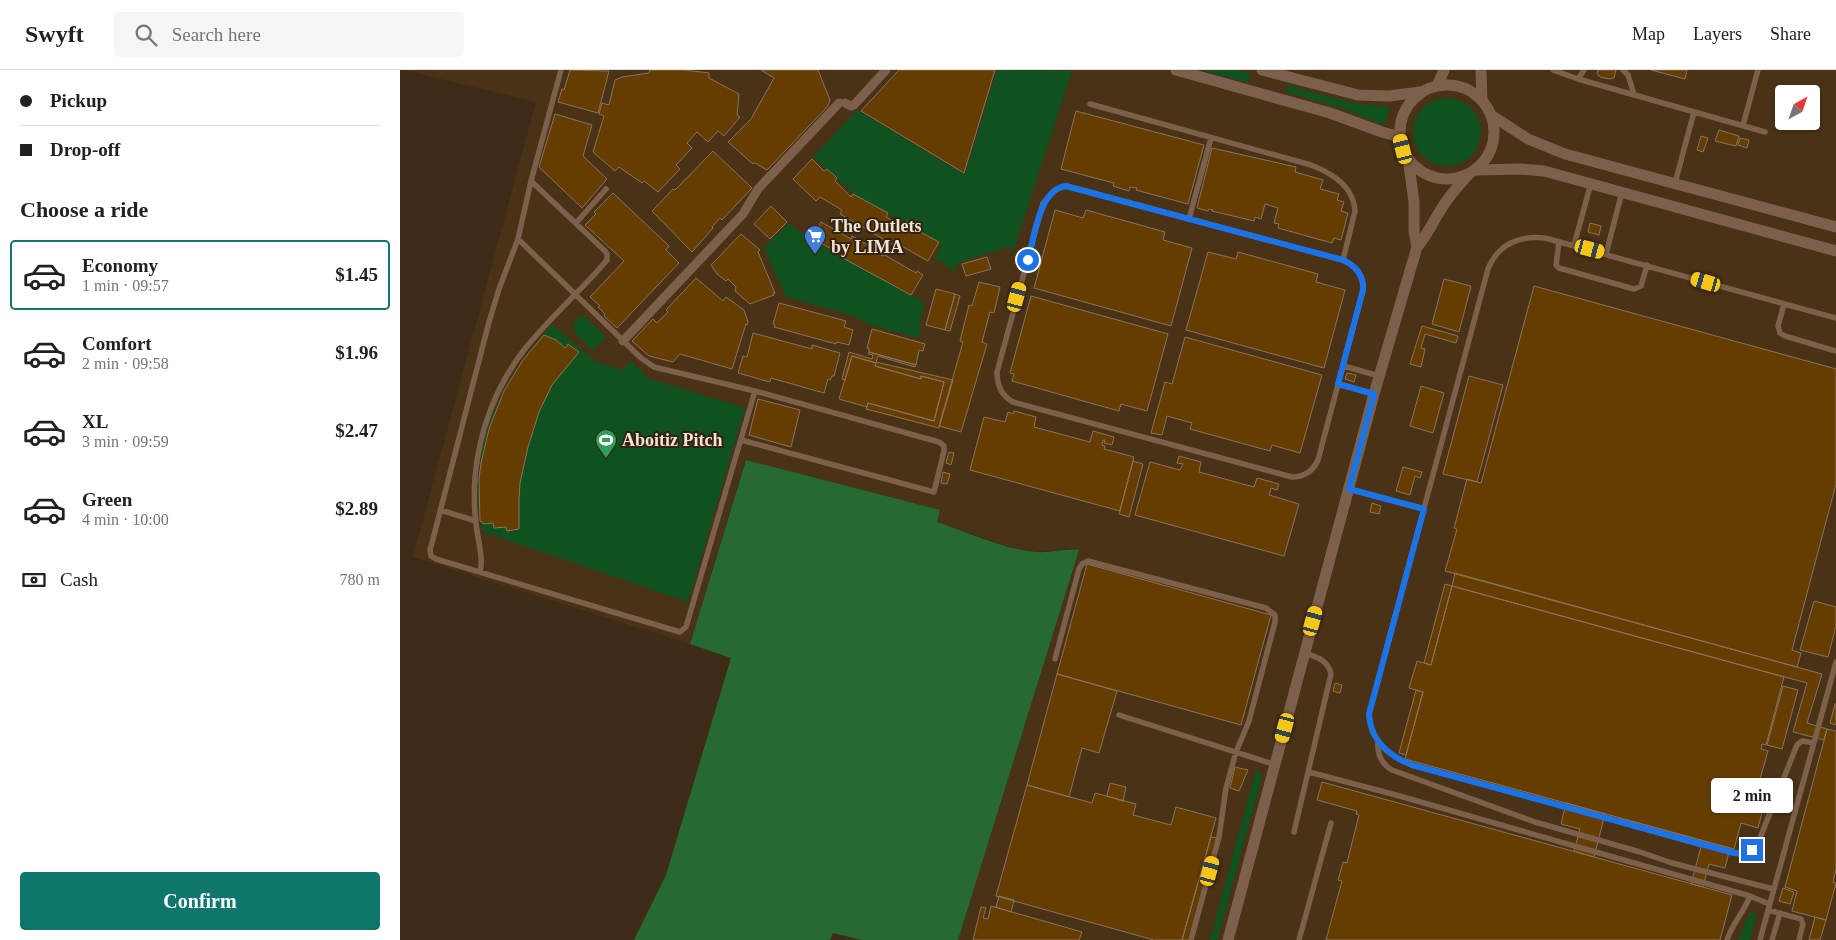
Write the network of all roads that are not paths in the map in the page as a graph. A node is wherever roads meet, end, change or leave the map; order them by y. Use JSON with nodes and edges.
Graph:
{"nodes":[{"id":1,"x":561,"y":70,"type":"edge"},
{"id":2,"x":886,"y":70,"type":"edge"},
{"id":3,"x":1176,"y":70,"type":"edge"},
{"id":4,"x":1262,"y":70,"type":"edge"},
{"id":5,"x":1444,"y":70,"type":"edge"},
{"id":6,"x":1481,"y":70,"type":"edge"},
{"id":7,"x":1553,"y":70,"type":"edge"},
{"id":8,"x":1584,"y":70,"type":"edge"},
{"id":9,"x":1623,"y":70,"type":"edge"},
{"id":10,"x":1758,"y":70,"type":"edge"},
{"id":11,"x":1578,"y":79,"type":"junction"},
{"id":12,"x":1438,"y":86,"type":"junction"},
{"id":13,"x":1422,"y":92,"type":"junction"},
{"id":14,"x":1634,"y":94,"type":"junction"},
{"id":15,"x":1482,"y":101,"type":"junction"},
{"id":16,"x":1090,"y":104,"type":"dead end"},
{"id":17,"x":1694,"y":112,"type":"junction"},
{"id":18,"x":1491,"y":115,"type":"junction"},
{"id":19,"x":1743,"y":125,"type":"junction"},
{"id":20,"x":1765,"y":132,"type":"dead end"},
{"id":21,"x":1400,"y":137,"type":"junction"},
{"id":22,"x":1210,"y":138,"type":"junction"},
{"id":23,"x":1408,"y":158,"type":"junction"},
{"id":24,"x":1472,"y":172,"type":"junction"},
{"id":25,"x":531,"y":182,"type":"junction"},
{"id":26,"x":1591,"y":183,"type":"junction"},
{"id":27,"x":1675,"y":183,"type":"junction"},
{"id":28,"x":606,"y":189,"type":"dead end"},
{"id":29,"x":1622,"y":192,"type":"junction"},
{"id":30,"x":1189,"y":219,"type":"junction"},
{"id":31,"x":576,"y":223,"type":"junction"},
{"id":32,"x":1836,"y":227,"type":"edge"},
{"id":33,"x":518,"y":239,"type":"junction"},
{"id":34,"x":1559,"y":242,"type":"junction"},
{"id":35,"x":1574,"y":245,"type":"junction"},
{"id":36,"x":1417,"y":247,"type":"junction"},
{"id":37,"x":1836,"y":251,"type":"edge"},
{"id":38,"x":1606,"y":254,"type":"junction"},
{"id":39,"x":1343,"y":260,"type":"junction"},
{"id":40,"x":1647,"y":265,"type":"junction"},
{"id":41,"x":577,"y":294,"type":"junction"},
{"id":42,"x":1784,"y":304,"type":"junction"},
{"id":43,"x":1836,"y":318,"type":"edge"},
{"id":44,"x":623,"y":340,"type":"junction"},
{"id":45,"x":1836,"y":351,"type":"edge"},
{"id":46,"x":1344,"y":366,"type":"junction"},
{"id":47,"x":1380,"y":376,"type":"junction"},
{"id":48,"x":1338,"y":384,"type":"junction"},
{"id":49,"x":755,"y":391,"type":"junction"},
{"id":50,"x":1374,"y":394,"type":"junction"},
{"id":51,"x":741,"y":440,"type":"junction"},
{"id":52,"x":1349,"y":489,"type":"junction"},
{"id":53,"x":1424,"y":509,"type":"junction"},
{"id":54,"x":440,"y":510,"type":"junction"},
{"id":55,"x":476,"y":521,"type":"junction"},
{"id":56,"x":480,"y":572,"type":"junction"},
{"id":57,"x":1305,"y":653,"type":"junction"},
{"id":58,"x":1055,"y":659,"type":"dead end"},
{"id":59,"x":1836,"y":662,"type":"edge"},
{"id":60,"x":1120,"y":715,"type":"dead end"},
{"id":61,"x":1378,"y":742,"type":"junction"},
{"id":62,"x":1814,"y":743,"type":"junction"},
{"id":63,"x":1236,"y":752,"type":"junction"},
{"id":64,"x":1276,"y":765,"type":"junction"},
{"id":65,"x":1309,"y":772,"type":"junction"},
{"id":66,"x":1331,"y":823,"type":"dead end"},
{"id":67,"x":1294,"y":832,"type":"dead end"},
{"id":68,"x":1773,"y":889,"type":"junction"},
{"id":69,"x":1750,"y":896,"type":"junction"},
{"id":70,"x":1768,"y":907,"type":"junction"},
{"id":71,"x":1780,"y":913,"type":"junction"},
{"id":72,"x":1191,"y":940,"type":"edge"},
{"id":73,"x":1228,"y":940,"type":"edge"},
{"id":74,"x":1299,"y":940,"type":"edge"},
{"id":75,"x":1727,"y":940,"type":"edge"},
{"id":76,"x":1760,"y":940,"type":"edge"},
{"id":77,"x":1772,"y":940,"type":"edge"},
{"id":78,"x":1799,"y":940,"type":"edge"}],
"edges":[{"from":1,"to":25,"type":"lane"},
{"from":2,"to":44,"type":"street"},
{"from":3,"to":21,"type":"street"},
{"from":4,"to":13,"type":"street"},
{"from":5,"to":12,"type":"street"},
{"from":6,"to":15,"type":"street"},
{"from":7,"to":11,"type":"lane"},
{"from":8,"to":11,"type":"lane"},
{"from":9,"to":14,"type":"lane"},
{"from":10,"to":19,"type":"lane"},
{"from":11,"to":14,"type":"lane"},
{"from":12,"to":13,"type":"street"},
{"from":12,"to":15,"type":"street"},
{"from":13,"to":21,"type":"street"},
{"from":14,"to":17,"type":"lane"},
{"from":15,"to":18,"type":"street"},
{"from":16,"to":22,"type":"lane"},
{"from":17,"to":19,"type":"lane"},
{"from":17,"to":27,"type":"lane"},
{"from":18,"to":24,"type":"street"},
{"from":18,"to":27,"type":"street"},
{"from":19,"to":20,"type":"lane"},
{"from":21,"to":23,"type":"street"},
{"from":22,"to":30,"type":"lane"},
{"from":22,"to":39,"type":"lane"},
{"from":23,"to":24,"type":"street"},
{"from":23,"to":36,"type":"street"},
{"from":24,"to":26,"type":"street"},
{"from":24,"to":36,"type":"street"},
{"from":25,"to":31,"type":"lane"},
{"from":25,"to":33,"type":"lane"},
{"from":26,"to":29,"type":"street"},
{"from":26,"to":35,"type":"lane"},
{"from":27,"to":32,"type":"street"},
{"from":28,"to":31,"type":"lane"},
{"from":29,"to":37,"type":"street"},
{"from":29,"to":38,"type":"lane"},
{"from":30,"to":39,"type":"lane"},
{"from":30,"to":48,"type":"lane"},
{"from":31,"to":41,"type":"lane"},
{"from":33,"to":41,"type":"lane"},
{"from":33,"to":54,"type":"lane"},
{"from":34,"to":35,"type":"lane"},
{"from":34,"to":40,"type":"lane"},
{"from":34,"to":53,"type":"lane"},
{"from":35,"to":38,"type":"lane"},
{"from":36,"to":47,"type":"street"},
{"from":38,"to":40,"type":"lane"},
{"from":39,"to":46,"type":"lane"},
{"from":40,"to":42,"type":"lane"},
{"from":41,"to":44,"type":"lane"},
{"from":41,"to":55,"type":"lane"},
{"from":42,"to":43,"type":"lane"},
{"from":42,"to":45,"type":"lane"},
{"from":44,"to":49,"type":"lane"},
{"from":46,"to":47,"type":"lane"},
{"from":46,"to":48,"type":"lane"},
{"from":47,"to":50,"type":"street"},
{"from":48,"to":50,"type":"lane"},
{"from":49,"to":51,"type":"lane"},
{"from":49,"to":51,"type":"lane"},
{"from":50,"to":52,"type":"street"},
{"from":51,"to":56,"type":"lane"},
{"from":52,"to":53,"type":"lane"},
{"from":52,"to":57,"type":"street"},
{"from":53,"to":61,"type":"lane"},
{"from":54,"to":55,"type":"lane"},
{"from":54,"to":56,"type":"lane"},
{"from":55,"to":56,"type":"lane"},
{"from":57,"to":64,"type":"street"},
{"from":57,"to":65,"type":"lane"},
{"from":58,"to":63,"type":"lane"},
{"from":59,"to":62,"type":"lane"},
{"from":60,"to":63,"type":"lane"},
{"from":61,"to":62,"type":"lane"},
{"from":61,"to":68,"type":"lane"},
{"from":62,"to":68,"type":"lane"},
{"from":63,"to":64,"type":"lane"},
{"from":63,"to":72,"type":"lane"},
{"from":64,"to":73,"type":"street"},
{"from":65,"to":67,"type":"lane"},
{"from":65,"to":69,"type":"lane"},
{"from":66,"to":74,"type":"lane"},
{"from":68,"to":70,"type":"lane"},
{"from":69,"to":70,"type":"lane"},
{"from":69,"to":75,"type":"lane"},
{"from":70,"to":71,"type":"lane"},
{"from":70,"to":76,"type":"lane"},
{"from":71,"to":77,"type":"lane"},
{"from":71,"to":78,"type":"lane"}]}
